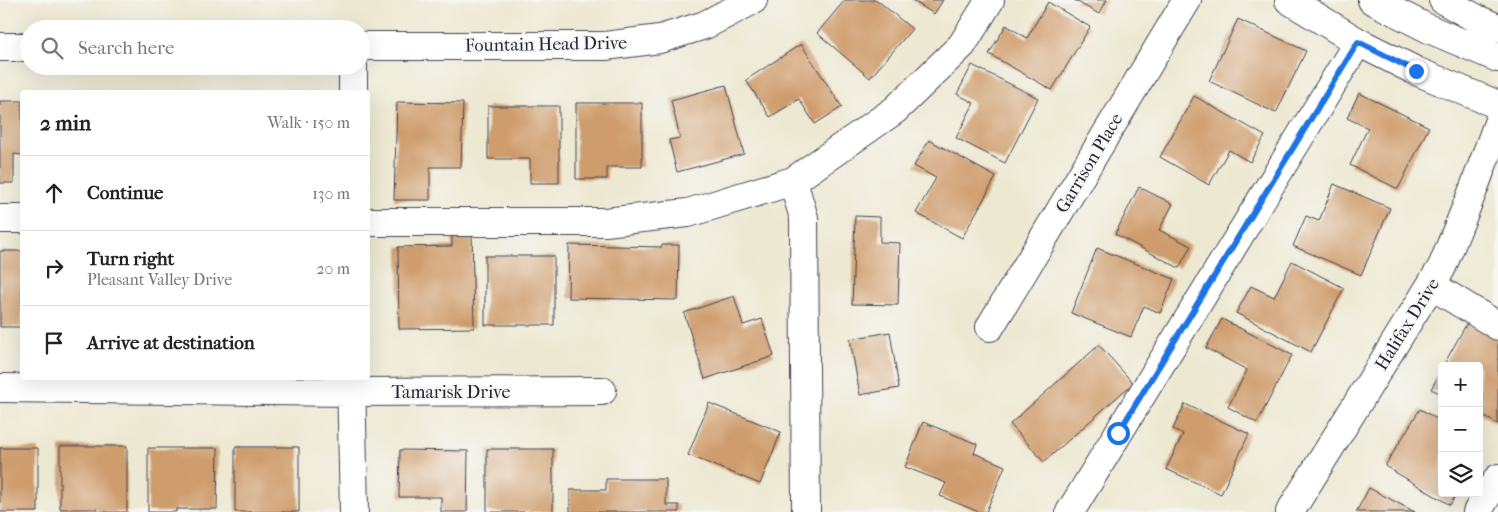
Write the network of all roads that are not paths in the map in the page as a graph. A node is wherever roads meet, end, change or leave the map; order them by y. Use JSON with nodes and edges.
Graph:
{"nodes":[{"id":1,"x":753,"y":0,"type":"edge"},
{"id":2,"x":990,"y":0,"type":"edge"},
{"id":3,"x":1187,"y":0,"type":"edge"},
{"id":4,"x":1289,"y":0,"type":"edge"},
{"id":5,"x":1372,"y":0,"type":"edge"},
{"id":6,"x":1443,"y":0,"type":"edge"},
{"id":7,"x":1498,"y":28,"type":"edge"},
{"id":8,"x":1358,"y":42,"type":"junction"},
{"id":9,"x":370,"y":46,"type":"edge"},
{"id":10,"x":0,"y":47,"type":"edge"},
{"id":11,"x":20,"y":47,"type":"edge"},
{"id":12,"x":1498,"y":58,"type":"edge"},
{"id":13,"x":353,"y":75,"type":"edge"},
{"id":14,"x":353,"y":90,"type":"edge"},
{"id":15,"x":1498,"y":105,"type":"edge"},
{"id":16,"x":1498,"y":123,"type":"edge"},
{"id":17,"x":793,"y":181,"type":"junction"},
{"id":18,"x":0,"y":219,"type":"edge"},
{"id":19,"x":20,"y":219,"type":"edge"},
{"id":20,"x":370,"y":222,"type":"edge"},
{"id":21,"x":1431,"y":285,"type":"junction"},
{"id":22,"x":1498,"y":326,"type":"edge"},
{"id":23,"x":990,"y":327,"type":"dead end"},
{"id":24,"x":351,"y":385,"type":"edge"},
{"id":25,"x":0,"y":388,"type":"edge"},
{"id":26,"x":602,"y":391,"type":"dead end"},
{"id":27,"x":1498,"y":478,"type":"edge"},
{"id":28,"x":354,"y":512,"type":"edge"},
{"id":29,"x":806,"y":512,"type":"edge"},
{"id":30,"x":1070,"y":512,"type":"edge"},
{"id":31,"x":1290,"y":512,"type":"edge"},
{"id":32,"x":1477,"y":512,"type":"edge"}],
"edges":[{"from":1,"to":9,"type":"street","name":"Fountain Head Drive"},
{"from":2,"to":17,"type":"street"},
{"from":3,"to":23,"type":"street","name":"Garrison Place"},
{"from":4,"to":8,"type":"street"},
{"from":5,"to":12,"type":"street"},
{"from":6,"to":7,"type":"street"},
{"from":8,"to":15,"type":"street"},
{"from":8,"to":30,"type":"street"},
{"from":10,"to":11,"type":"street"},
{"from":13,"to":14,"type":"street"},
{"from":16,"to":21,"type":"street","name":"Halifax Drive"},
{"from":17,"to":20,"type":"street"},
{"from":17,"to":29,"type":"street"},
{"from":18,"to":19,"type":"street"},
{"from":21,"to":22,"type":"street"},
{"from":21,"to":31,"type":"street","name":"Halifax Drive"},
{"from":24,"to":25,"type":"street","name":"Tamarisk Drive"},
{"from":24,"to":26,"type":"street","name":"Tamarisk Drive"},
{"from":24,"to":28,"type":"street"},
{"from":27,"to":32,"type":"street"}]}
